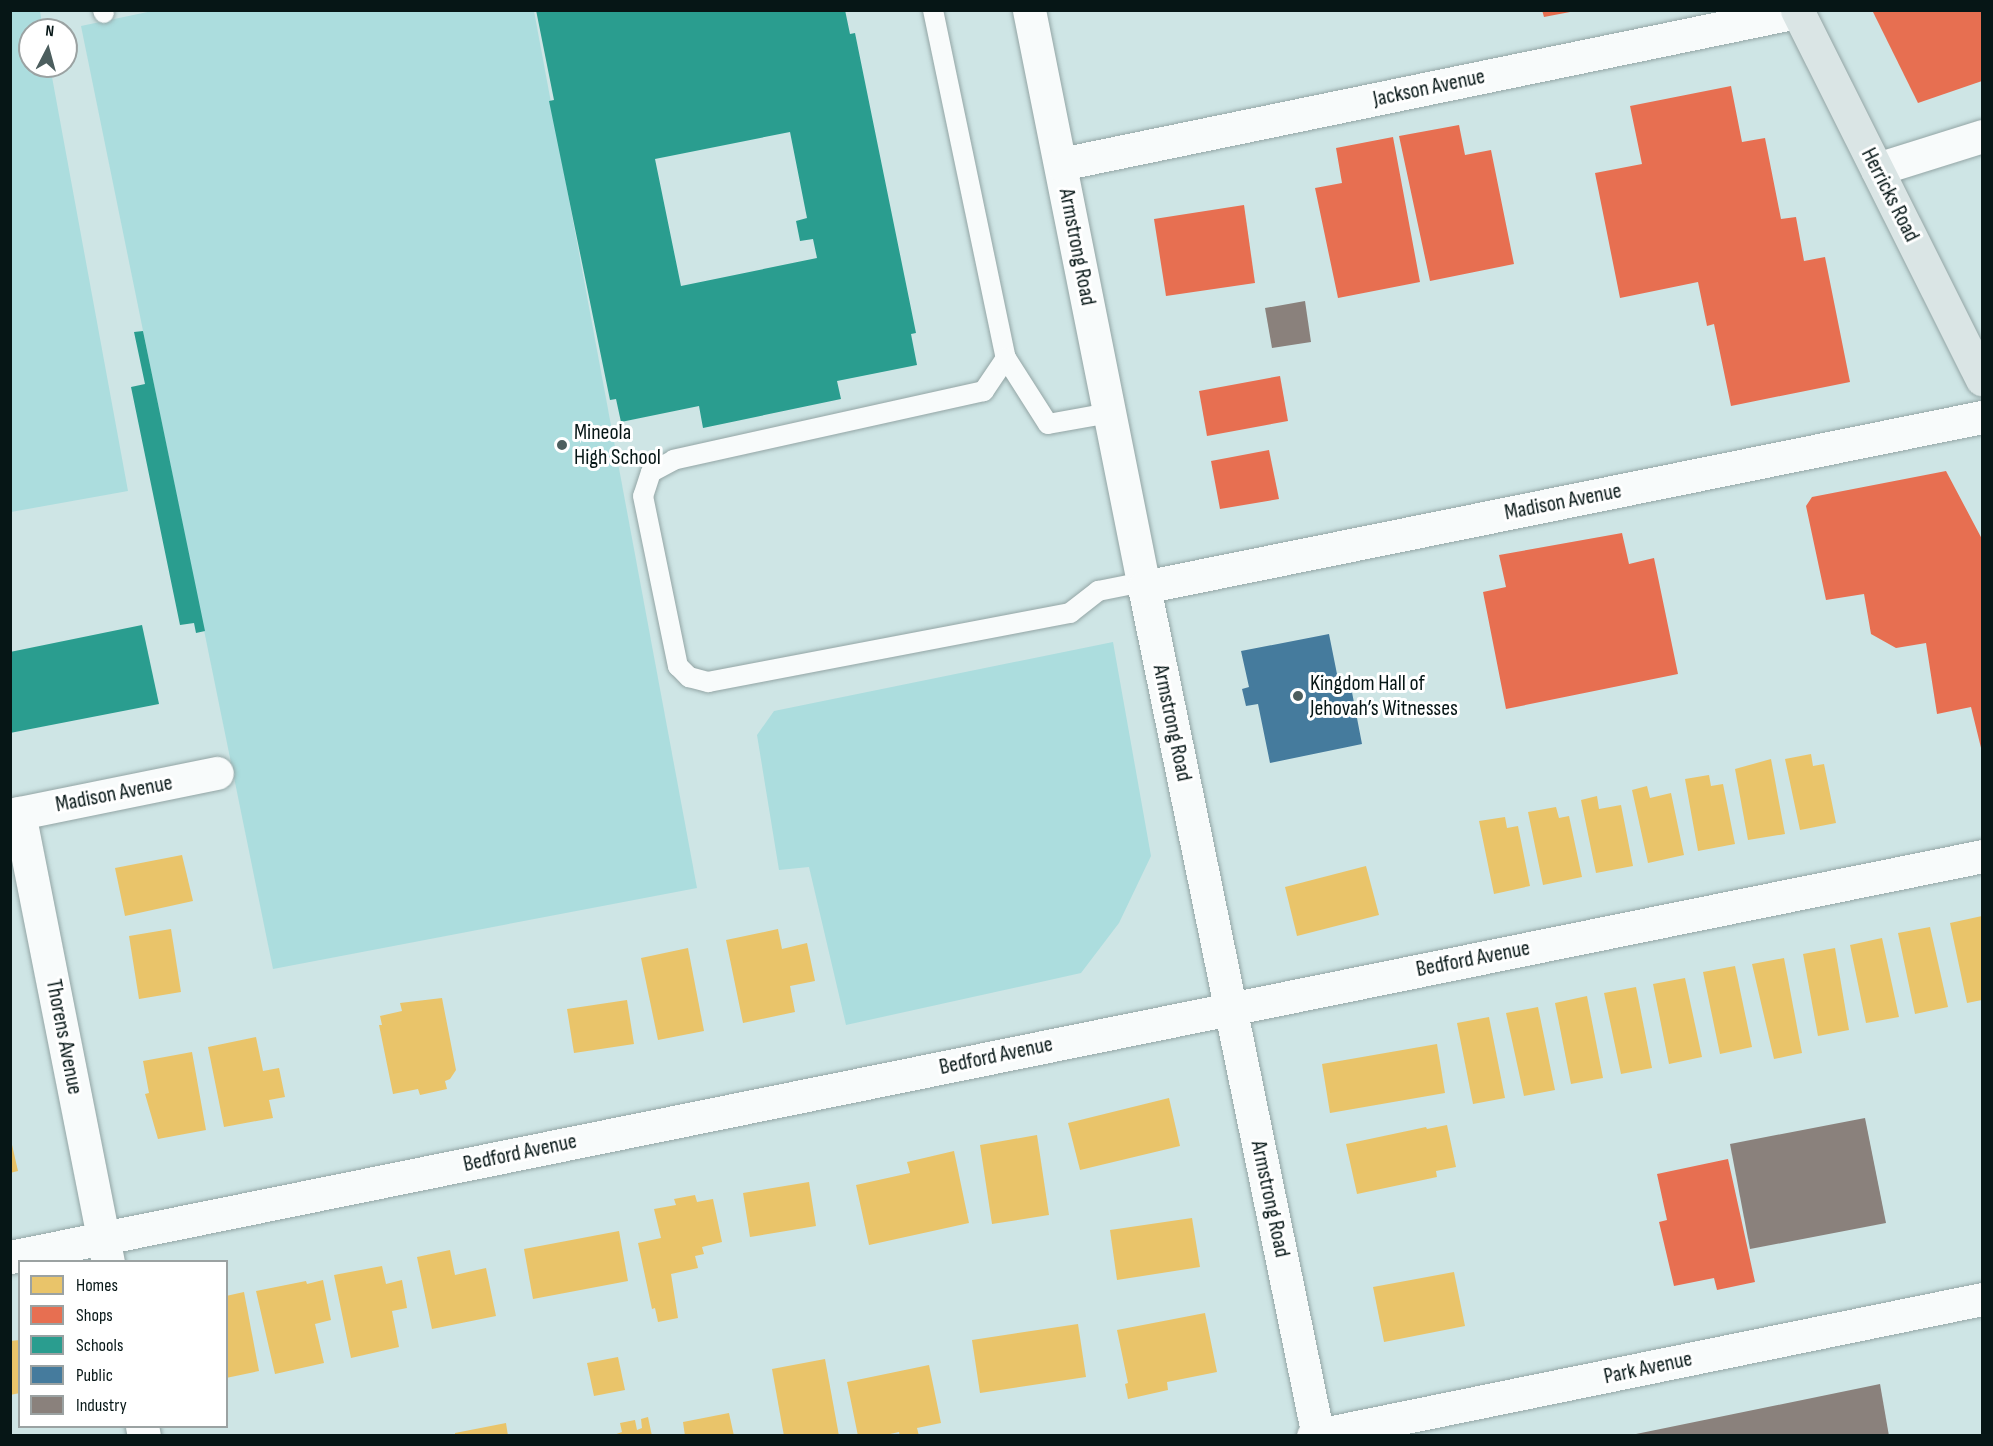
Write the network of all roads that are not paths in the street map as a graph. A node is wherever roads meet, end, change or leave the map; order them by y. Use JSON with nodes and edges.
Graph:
{"nodes":[{"id":1,"x":933,"y":10,"type":"edge"},
{"id":2,"x":1029,"y":10,"type":"edge"},
{"id":3,"x":1797,"y":11,"type":"edge"},
{"id":4,"x":1983,"y":136,"type":"edge"},
{"id":5,"x":1061,"y":164,"type":"junction"},
{"id":6,"x":1877,"y":169,"type":"junction"},
{"id":7,"x":1006,"y":358,"type":"junction"},
{"id":8,"x":1983,"y":379,"type":"edge"},
{"id":9,"x":1110,"y":413,"type":"junction"},
{"id":10,"x":1983,"y":417,"type":"edge"},
{"id":11,"x":1143,"y":584,"type":"junction"},
{"id":12,"x":217,"y":773,"type":"dead end"},
{"id":13,"x":15,"y":814,"type":"edge"},
{"id":14,"x":1983,"y":856,"type":"edge"},
{"id":15,"x":1230,"y":1008,"type":"junction"},
{"id":16,"x":106,"y":1250,"type":"edge"},
{"id":17,"x":10,"y":1257,"type":"edge"},
{"id":18,"x":1983,"y":1299,"type":"edge"},
{"id":19,"x":1317,"y":1435,"type":"edge"}],
"edges":[{"from":1,"to":7,"type":"lane"},
{"from":2,"to":5,"type":"street","name":"Armstrong Road"},
{"from":3,"to":5,"type":"street","name":"Jackson Avenue"},
{"from":3,"to":6,"type":"main road","name":"Herricks Road"},
{"from":4,"to":6,"type":"street"},
{"from":5,"to":9,"type":"street","name":"Armstrong Road"},
{"from":6,"to":8,"type":"main road","name":"Herricks Road"},
{"from":7,"to":9,"type":"lane"},
{"from":7,"to":11,"type":"lane"},
{"from":9,"to":11,"type":"street","name":"Armstrong Road"},
{"from":10,"to":11,"type":"street","name":"Madison Avenue"},
{"from":11,"to":15,"type":"street","name":"Armstrong Road"},
{"from":12,"to":13,"type":"street","name":"Madison Avenue"},
{"from":13,"to":16,"type":"street","name":"Thorens Avenue"},
{"from":14,"to":15,"type":"street","name":"Bedford Avenue"},
{"from":15,"to":16,"type":"street","name":"Bedford Avenue"},
{"from":15,"to":19,"type":"street","name":"Armstrong Road"},
{"from":16,"to":17,"type":"street","name":"Bedford Avenue"},
{"from":18,"to":19,"type":"street","name":"Park Avenue"}]}
